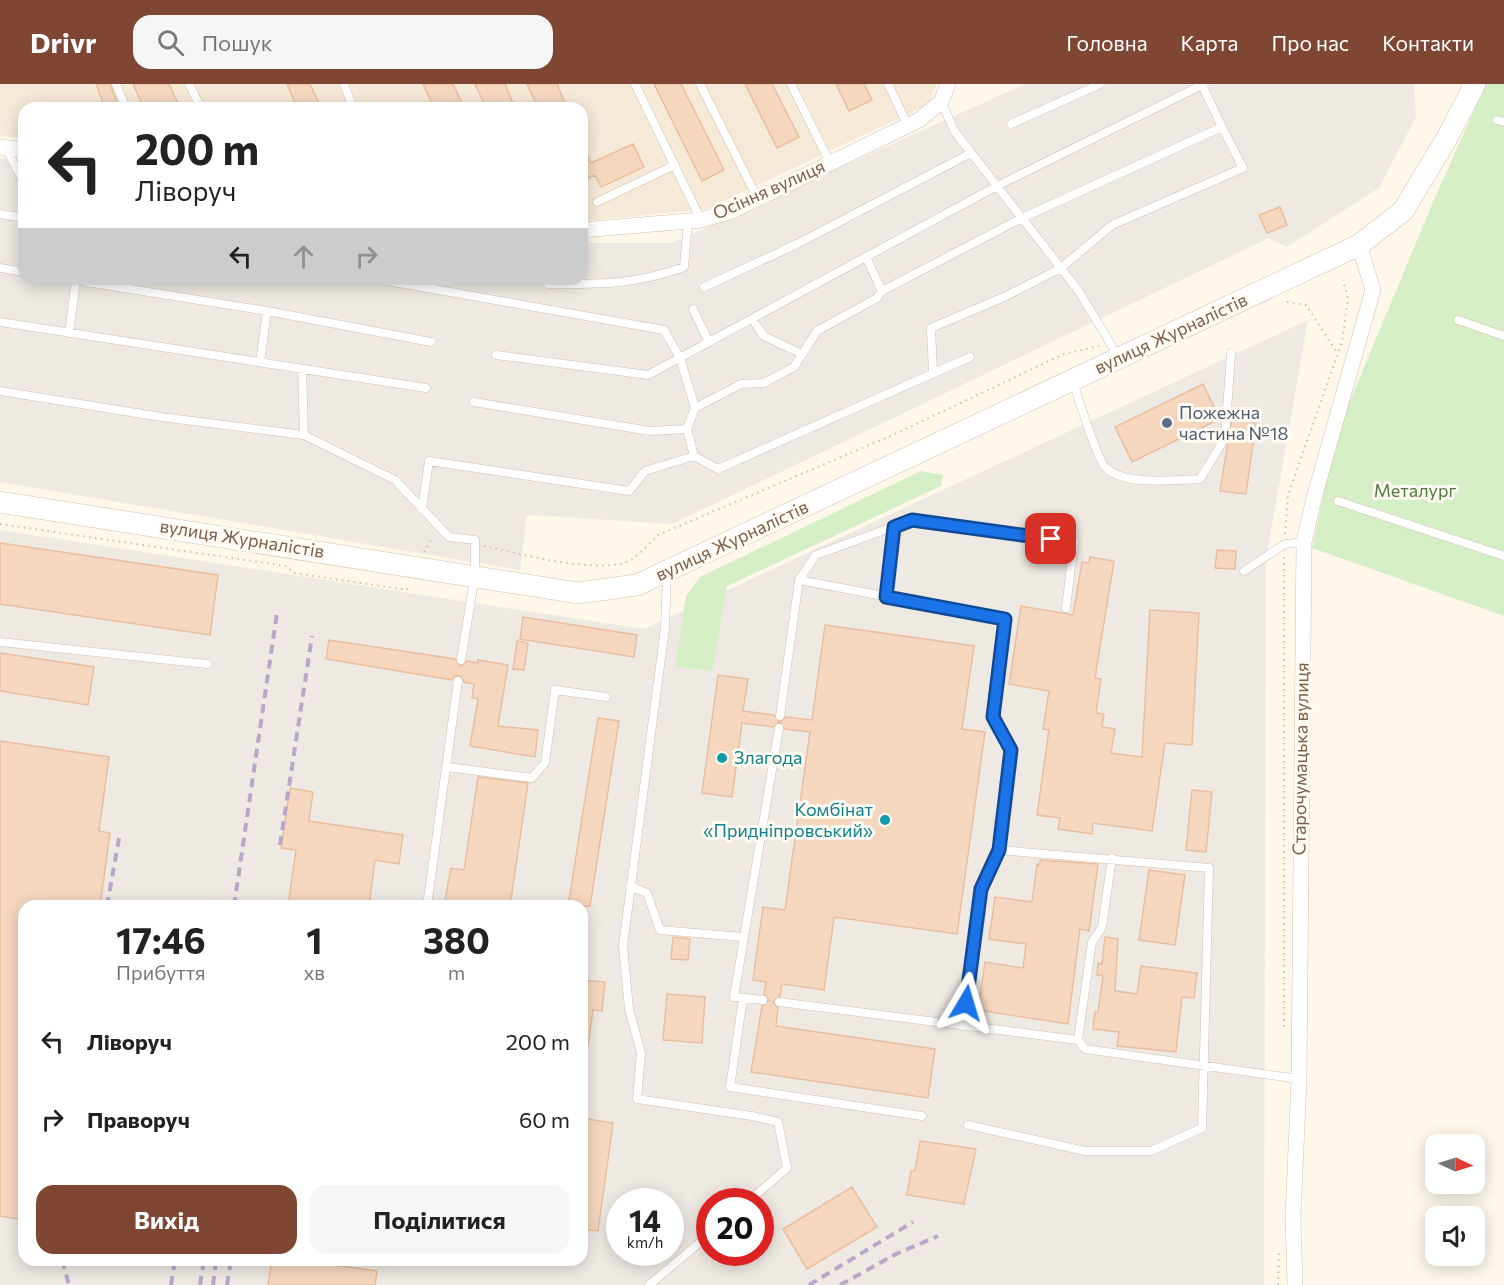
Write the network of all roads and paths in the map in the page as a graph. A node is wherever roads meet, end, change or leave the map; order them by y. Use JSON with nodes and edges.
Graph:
{"nodes":[{"id":1,"x":116,"y":84,"type":"edge"},
{"id":2,"x":189,"y":84,"type":"edge"},
{"id":3,"x":344,"y":84,"type":"edge"},
{"id":4,"x":635,"y":84,"type":"edge"},
{"id":5,"x":700,"y":84,"type":"edge"},
{"id":6,"x":791,"y":84,"type":"edge"},
{"id":7,"x":888,"y":84,"type":"edge"},
{"id":8,"x":948,"y":84,"type":"edge"},
{"id":9,"x":1100,"y":84,"type":"edge"},
{"id":10,"x":1203,"y":84,"type":"edge"},
{"id":11,"x":1474,"y":84,"type":"edge"},
{"id":12,"x":124,"y":102,"type":"edge"},
{"id":13,"x":198,"y":102,"type":"edge"},
{"id":14,"x":351,"y":102,"type":"edge"},
{"id":15,"x":941,"y":102,"type":"junction"},
{"id":16,"x":1011,"y":124,"type":"dead end"},
{"id":17,"x":908,"y":126,"type":"junction"},
{"id":18,"x":1222,"y":127,"type":"junction"},
{"id":19,"x":3,"y":147,"type":"edge"},
{"id":20,"x":18,"y":149,"type":"edge"},
{"id":21,"x":971,"y":153,"type":"junction"},
{"id":22,"x":831,"y":163,"type":"junction"},
{"id":23,"x":675,"y":165,"type":"junction"},
{"id":24,"x":18,"y":173,"type":"edge"},
{"id":25,"x":997,"y":186,"type":"junction"},
{"id":26,"x":758,"y":199,"type":"junction"},
{"id":27,"x":597,"y":202,"type":"dead end"},
{"id":28,"x":0,"y":214,"type":"edge"},
{"id":29,"x":18,"y":217,"type":"edge"},
{"id":30,"x":1022,"y":218,"type":"junction"},
{"id":31,"x":695,"y":221,"type":"junction"},
{"id":32,"x":588,"y":230,"type":"edge"},
{"id":33,"x":1359,"y":245,"type":"junction"},
{"id":34,"x":866,"y":257,"type":"junction"},
{"id":35,"x":0,"y":268,"type":"edge"},
{"id":36,"x":1061,"y":268,"type":"junction"},
{"id":37,"x":18,"y":271,"type":"edge"},
{"id":38,"x":588,"y":284,"type":"edge"},
{"id":39,"x":72,"y":285,"type":"edge"},
{"id":40,"x":114,"y":285,"type":"edge"},
{"id":41,"x":415,"y":285,"type":"edge"},
{"id":42,"x":704,"y":287,"type":"dead end"},
{"id":43,"x":882,"y":291,"type":"junction"},
{"id":44,"x":1287,"y":302,"type":"dead end"},
{"id":45,"x":693,"y":309,"type":"dead end"},
{"id":46,"x":267,"y":311,"type":"junction"},
{"id":47,"x":752,"y":319,"type":"junction"},
{"id":48,"x":1458,"y":320,"type":"dead end"},
{"id":49,"x":0,"y":322,"type":"edge"},
{"id":50,"x":69,"y":333,"type":"junction"},
{"id":51,"x":1504,"y":336,"type":"edge"},
{"id":52,"x":431,"y":342,"type":"dead end"},
{"id":53,"x":709,"y":342,"type":"junction"},
{"id":54,"x":1115,"y":351,"type":"junction"},
{"id":55,"x":1231,"y":353,"type":"dead end"},
{"id":56,"x":802,"y":354,"type":"junction"},
{"id":57,"x":1338,"y":354,"type":"dead end"},
{"id":58,"x":496,"y":355,"type":"dead end"},
{"id":59,"x":970,"y":357,"type":"dead end"},
{"id":60,"x":680,"y":358,"type":"junction"},
{"id":61,"x":260,"y":362,"type":"junction"},
{"id":62,"x":302,"y":369,"type":"junction"},
{"id":63,"x":933,"y":373,"type":"junction"},
{"id":64,"x":1072,"y":381,"type":"junction"},
{"id":65,"x":426,"y":388,"type":"dead end"},
{"id":66,"x":0,"y":391,"type":"edge"},
{"id":67,"x":474,"y":402,"type":"dead end"},
{"id":68,"x":695,"y":408,"type":"junction"},
{"id":69,"x":687,"y":429,"type":"junction"},
{"id":70,"x":304,"y":435,"type":"junction"},
{"id":71,"x":694,"y":456,"type":"junction"},
{"id":72,"x":1338,"y":501,"type":"dead end"},
{"id":73,"x":0,"y":502,"type":"edge"},
{"id":74,"x":422,"y":509,"type":"junction"},
{"id":75,"x":894,"y":527,"type":"junction"},
{"id":76,"x":1304,"y":542,"type":"junction"},
{"id":77,"x":477,"y":544,"type":"junction"},
{"id":78,"x":1504,"y":556,"type":"edge"},
{"id":79,"x":1244,"y":571,"type":"dead end"},
{"id":80,"x":667,"y":573,"type":"junction"},
{"id":81,"x":475,"y":575,"type":"junction"},
{"id":82,"x":799,"y":580,"type":"junction"},
{"id":83,"x":886,"y":597,"type":"junction"},
{"id":84,"x":1066,"y":608,"type":"dead end"},
{"id":85,"x":0,"y":642,"type":"edge"},
{"id":86,"x":461,"y":660,"type":"dead end"},
{"id":87,"x":207,"y":664,"type":"dead end"},
{"id":88,"x":458,"y":681,"type":"dead end"},
{"id":89,"x":606,"y":697,"type":"dead end"},
{"id":90,"x":780,"y":716,"type":"dead end"},
{"id":91,"x":778,"y":728,"type":"dead end"},
{"id":92,"x":447,"y":767,"type":"junction"},
{"id":93,"x":999,"y":850,"type":"junction"},
{"id":94,"x":1112,"y":858,"type":"junction"},
{"id":95,"x":630,"y":886,"type":"junction"},
{"id":96,"x":428,"y":900,"type":"edge"},
{"id":97,"x":743,"y":937,"type":"junction"},
{"id":98,"x":743,"y":998,"type":"junction"},
{"id":99,"x":763,"y":1000,"type":"dead end"},
{"id":100,"x":779,"y":1002,"type":"dead end"},
{"id":101,"x":963,"y":1026,"type":"junction"},
{"id":102,"x":1078,"y":1040,"type":"junction"},
{"id":103,"x":1206,"y":1067,"type":"junction"},
{"id":104,"x":1299,"y":1079,"type":"junction"},
{"id":105,"x":922,"y":1116,"type":"dead end"},
{"id":106,"x":968,"y":1125,"type":"dead end"},
{"id":107,"x":764,"y":1188,"type":"edge"},
{"id":108,"x":696,"y":1246,"type":"edge"},
{"id":109,"x":649,"y":1285,"type":"edge"},
{"id":110,"x":1295,"y":1285,"type":"edge"}],
"edges":[{"from":1,"to":12,"type":"lane"},
{"from":2,"to":13,"type":"lane"},
{"from":3,"to":14,"type":"lane"},
{"from":4,"to":23,"type":"lane"},
{"from":5,"to":26,"type":"lane"},
{"from":6,"to":22,"type":"lane"},
{"from":7,"to":17,"type":"lane"},
{"from":8,"to":15,"type":"street"},
{"from":9,"to":16,"type":"lane"},
{"from":10,"to":18,"type":"lane"},
{"from":10,"to":25,"type":"lane"},
{"from":11,"to":33,"type":"street","name":"вулиця Журналістів"},
{"from":15,"to":17,"type":"street","name":"Осіння вулиця"},
{"from":15,"to":21,"type":"lane"},
{"from":17,"to":22,"type":"street","name":"Осіння вулиця"},
{"from":18,"to":30,"type":"lane"},
{"from":18,"to":36,"type":"lane"},
{"from":19,"to":20,"type":"street"},
{"from":19,"to":24,"type":"lane"},
{"from":21,"to":25,"type":"lane"},
{"from":21,"to":42,"type":"lane"},
{"from":22,"to":26,"type":"street","name":"Осіння вулиця"},
{"from":23,"to":27,"type":"lane"},
{"from":23,"to":31,"type":"lane"},
{"from":25,"to":30,"type":"lane"},
{"from":25,"to":34,"type":"lane"},
{"from":26,"to":31,"type":"street","name":"Осіння вулиця"},
{"from":28,"to":29,"type":"lane"},
{"from":30,"to":36,"type":"lane"},
{"from":30,"to":43,"type":"lane"},
{"from":31,"to":32,"type":"street","name":"Осіння вулиця"},
{"from":31,"to":38,"type":"lane"},
{"from":33,"to":54,"type":"street","name":"вулиця Журналістів"},
{"from":33,"to":76,"type":"street","name":"Старочумацька вулиця"},
{"from":34,"to":43,"type":"lane"},
{"from":34,"to":47,"type":"lane"},
{"from":35,"to":37,"type":"lane"},
{"from":36,"to":54,"type":"lane"},
{"from":36,"to":63,"type":"lane"},
{"from":39,"to":50,"type":"lane"},
{"from":40,"to":46,"type":"lane"},
{"from":41,"to":60,"type":"lane"},
{"from":43,"to":56,"type":"lane"},
{"from":44,"to":57,"type":"path"},
{"from":45,"to":53,"type":"lane"},
{"from":46,"to":52,"type":"lane"},
{"from":46,"to":61,"type":"lane"},
{"from":47,"to":53,"type":"lane"},
{"from":47,"to":56,"type":"lane"},
{"from":48,"to":51,"type":"lane"},
{"from":49,"to":50,"type":"lane"},
{"from":50,"to":61,"type":"lane"},
{"from":53,"to":60,"type":"lane"},
{"from":54,"to":64,"type":"street","name":"вулиця Журналістів"},
{"from":54,"to":77,"type":"path"},
{"from":55,"to":64,"type":"lane"},
{"from":56,"to":68,"type":"lane"},
{"from":58,"to":60,"type":"lane"},
{"from":59,"to":63,"type":"lane"},
{"from":60,"to":68,"type":"lane"},
{"from":61,"to":62,"type":"lane"},
{"from":62,"to":65,"type":"lane"},
{"from":62,"to":70,"type":"lane"},
{"from":63,"to":71,"type":"lane"},
{"from":64,"to":80,"type":"street","name":"вулиця Журналістів"},
{"from":66,"to":70,"type":"lane"},
{"from":67,"to":69,"type":"lane"},
{"from":68,"to":69,"type":"lane"},
{"from":69,"to":71,"type":"lane"},
{"from":70,"to":74,"type":"lane"},
{"from":71,"to":74,"type":"lane"},
{"from":72,"to":78,"type":"lane"},
{"from":73,"to":81,"type":"street","name":"вулиця Журналістів"},
{"from":74,"to":77,"type":"lane"},
{"from":75,"to":82,"type":"lane"},
{"from":75,"to":83,"type":"lane"},
{"from":75,"to":84,"type":"lane"},
{"from":76,"to":79,"type":"lane"},
{"from":76,"to":104,"type":"street","name":"Старочумацька вулиця"},
{"from":77,"to":81,"type":"lane"},
{"from":80,"to":81,"type":"street","name":"вулиця Журналістів"},
{"from":80,"to":95,"type":"lane"},
{"from":81,"to":86,"type":"lane"},
{"from":82,"to":83,"type":"lane"},
{"from":82,"to":90,"type":"lane"},
{"from":83,"to":93,"type":"lane"},
{"from":85,"to":87,"type":"lane"},
{"from":88,"to":92,"type":"lane"},
{"from":89,"to":92,"type":"lane"},
{"from":91,"to":97,"type":"lane"},
{"from":92,"to":96,"type":"lane"},
{"from":93,"to":94,"type":"lane"},
{"from":93,"to":101,"type":"lane"},
{"from":94,"to":102,"type":"lane"},
{"from":94,"to":103,"type":"lane"},
{"from":95,"to":97,"type":"lane"},
{"from":95,"to":107,"type":"lane"},
{"from":97,"to":98,"type":"lane"},
{"from":98,"to":99,"type":"lane"},
{"from":98,"to":105,"type":"lane"},
{"from":100,"to":101,"type":"lane"},
{"from":101,"to":102,"type":"lane"},
{"from":102,"to":103,"type":"lane"},
{"from":103,"to":104,"type":"lane"},
{"from":103,"to":106,"type":"lane"},
{"from":104,"to":110,"type":"street","name":"Старочумацька вулиця"},
{"from":108,"to":109,"type":"lane"}]}
